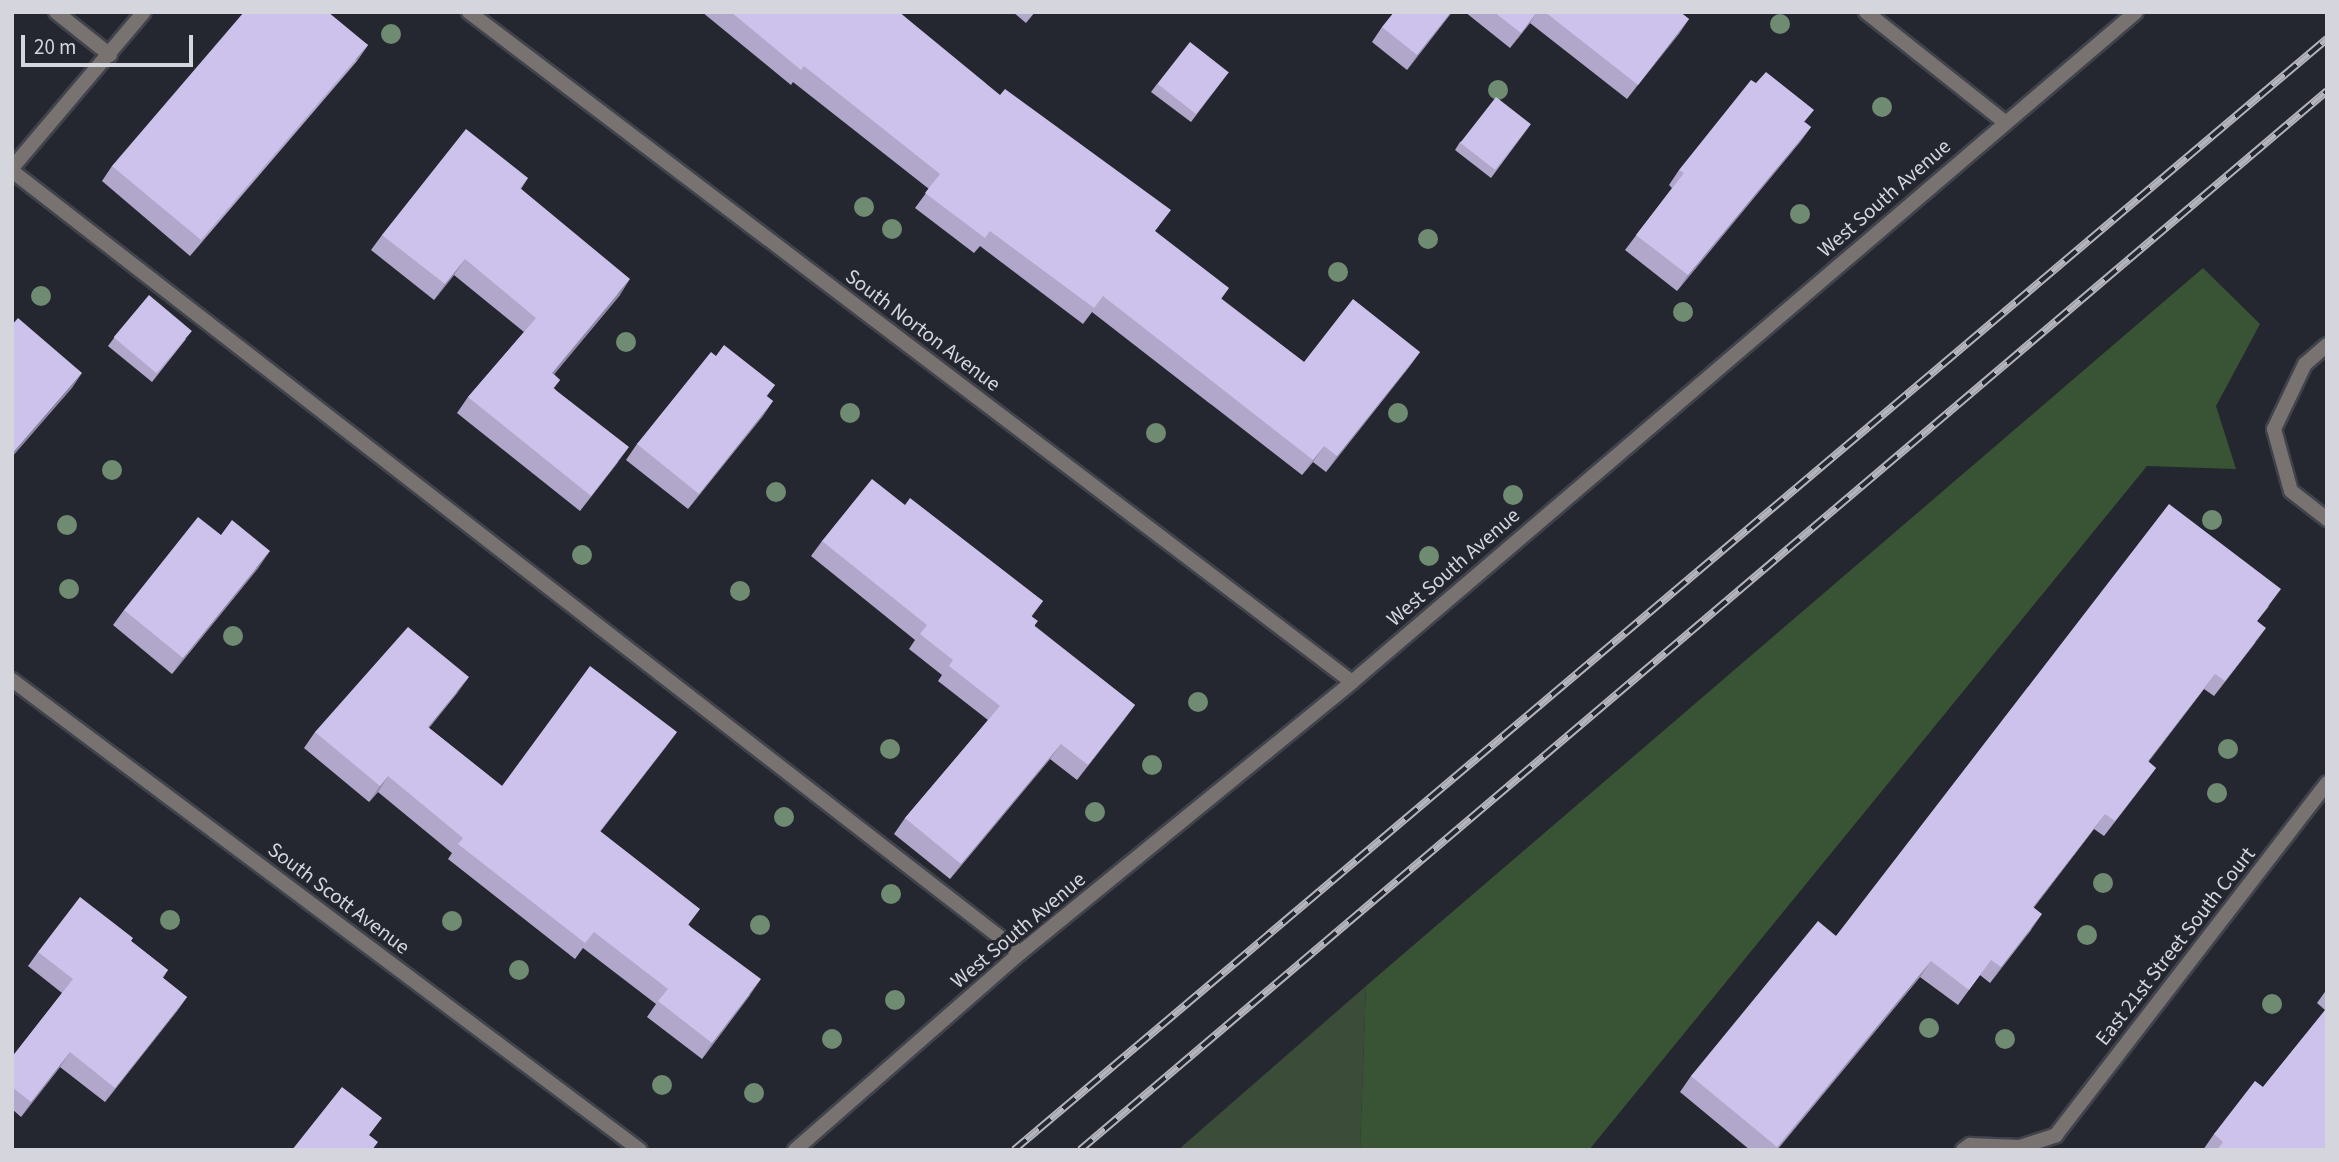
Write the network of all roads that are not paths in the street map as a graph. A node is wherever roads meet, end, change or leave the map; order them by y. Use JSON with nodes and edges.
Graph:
{"nodes":[{"id":1,"x":56,"y":12,"type":"edge"},
{"id":2,"x":144,"y":12,"type":"edge"},
{"id":3,"x":469,"y":12,"type":"edge"},
{"id":4,"x":1866,"y":12,"type":"edge"},
{"id":5,"x":2136,"y":12,"type":"edge"},
{"id":6,"x":110,"y":55,"type":"junction"},
{"id":7,"x":2005,"y":122,"type":"junction"},
{"id":8,"x":12,"y":169,"type":"edge"},
{"id":9,"x":2327,"y":345,"type":"edge"},
{"id":10,"x":2327,"y":519,"type":"edge"},
{"id":11,"x":12,"y":680,"type":"edge"},
{"id":12,"x":1352,"y":681,"type":"junction"},
{"id":13,"x":2327,"y":783,"type":"edge"},
{"id":14,"x":1020,"y":953,"type":"junction"},
{"id":15,"x":2055,"y":1142,"type":"edge"},
{"id":16,"x":640,"y":1150,"type":"edge"},
{"id":17,"x":795,"y":1150,"type":"edge"},
{"id":18,"x":1963,"y":1150,"type":"edge"}],
"edges":[{"from":1,"to":6,"type":"street"},
{"from":2,"to":6,"type":"street"},
{"from":3,"to":12,"type":"street","name":"South Norton Avenue"},
{"from":4,"to":7,"type":"street"},
{"from":5,"to":7,"type":"street","name":"West South Avenue"},
{"from":6,"to":8,"type":"street"},
{"from":7,"to":12,"type":"street","name":"West South Avenue"},
{"from":8,"to":14,"type":"street"},
{"from":9,"to":10,"type":"street"},
{"from":11,"to":16,"type":"street","name":"South Scott Avenue"},
{"from":12,"to":14,"type":"street","name":"West South Avenue"},
{"from":13,"to":15,"type":"street","name":"East 21st Street South Court"},
{"from":14,"to":17,"type":"street","name":"West South Avenue"},
{"from":15,"to":18,"type":"street","name":"East 21st Street South Court"}]}
